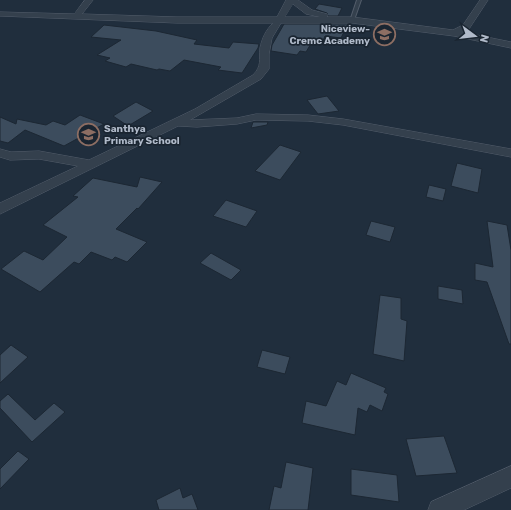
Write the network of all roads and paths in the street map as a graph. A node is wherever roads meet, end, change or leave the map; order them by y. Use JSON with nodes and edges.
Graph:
{"nodes":[{"id":1,"x":89,"y":0,"type":"edge"},
{"id":2,"x":292,"y":0,"type":"edge"},
{"id":3,"x":359,"y":0,"type":"edge"},
{"id":4,"x":484,"y":0,"type":"edge"},
{"id":5,"x":0,"y":14,"type":"edge"},
{"id":6,"x":76,"y":16,"type":"junction"},
{"id":7,"x":341,"y":19,"type":"junction"},
{"id":8,"x":280,"y":20,"type":"junction"},
{"id":9,"x":352,"y":20,"type":"junction"},
{"id":10,"x":454,"y":33,"type":"junction"},
{"id":11,"x":511,"y":45,"type":"edge"},
{"id":12,"x":176,"y":122,"type":"junction"},
{"id":13,"x":0,"y":153,"type":"edge"},
{"id":14,"x":511,"y":153,"type":"edge"},
{"id":15,"x":90,"y":164,"type":"junction"},
{"id":16,"x":0,"y":208,"type":"edge"},
{"id":17,"x":511,"y":477,"type":"edge"},
{"id":18,"x":439,"y":510,"type":"edge"}],
"edges":[{"from":1,"to":6,"type":"street"},
{"from":2,"to":7,"type":"street"},
{"from":2,"to":8,"type":"street"},
{"from":3,"to":9,"type":"lane"},
{"from":4,"to":10,"type":"street"},
{"from":5,"to":6,"type":"street"},
{"from":6,"to":8,"type":"street"},
{"from":7,"to":8,"type":"street"},
{"from":7,"to":9,"type":"street"},
{"from":8,"to":12,"type":"street"},
{"from":9,"to":10,"type":"street"},
{"from":10,"to":11,"type":"street"},
{"from":12,"to":14,"type":"street"},
{"from":12,"to":15,"type":"street"},
{"from":13,"to":15,"type":"street"},
{"from":15,"to":16,"type":"street"},
{"from":17,"to":18,"type":"street"}]}
